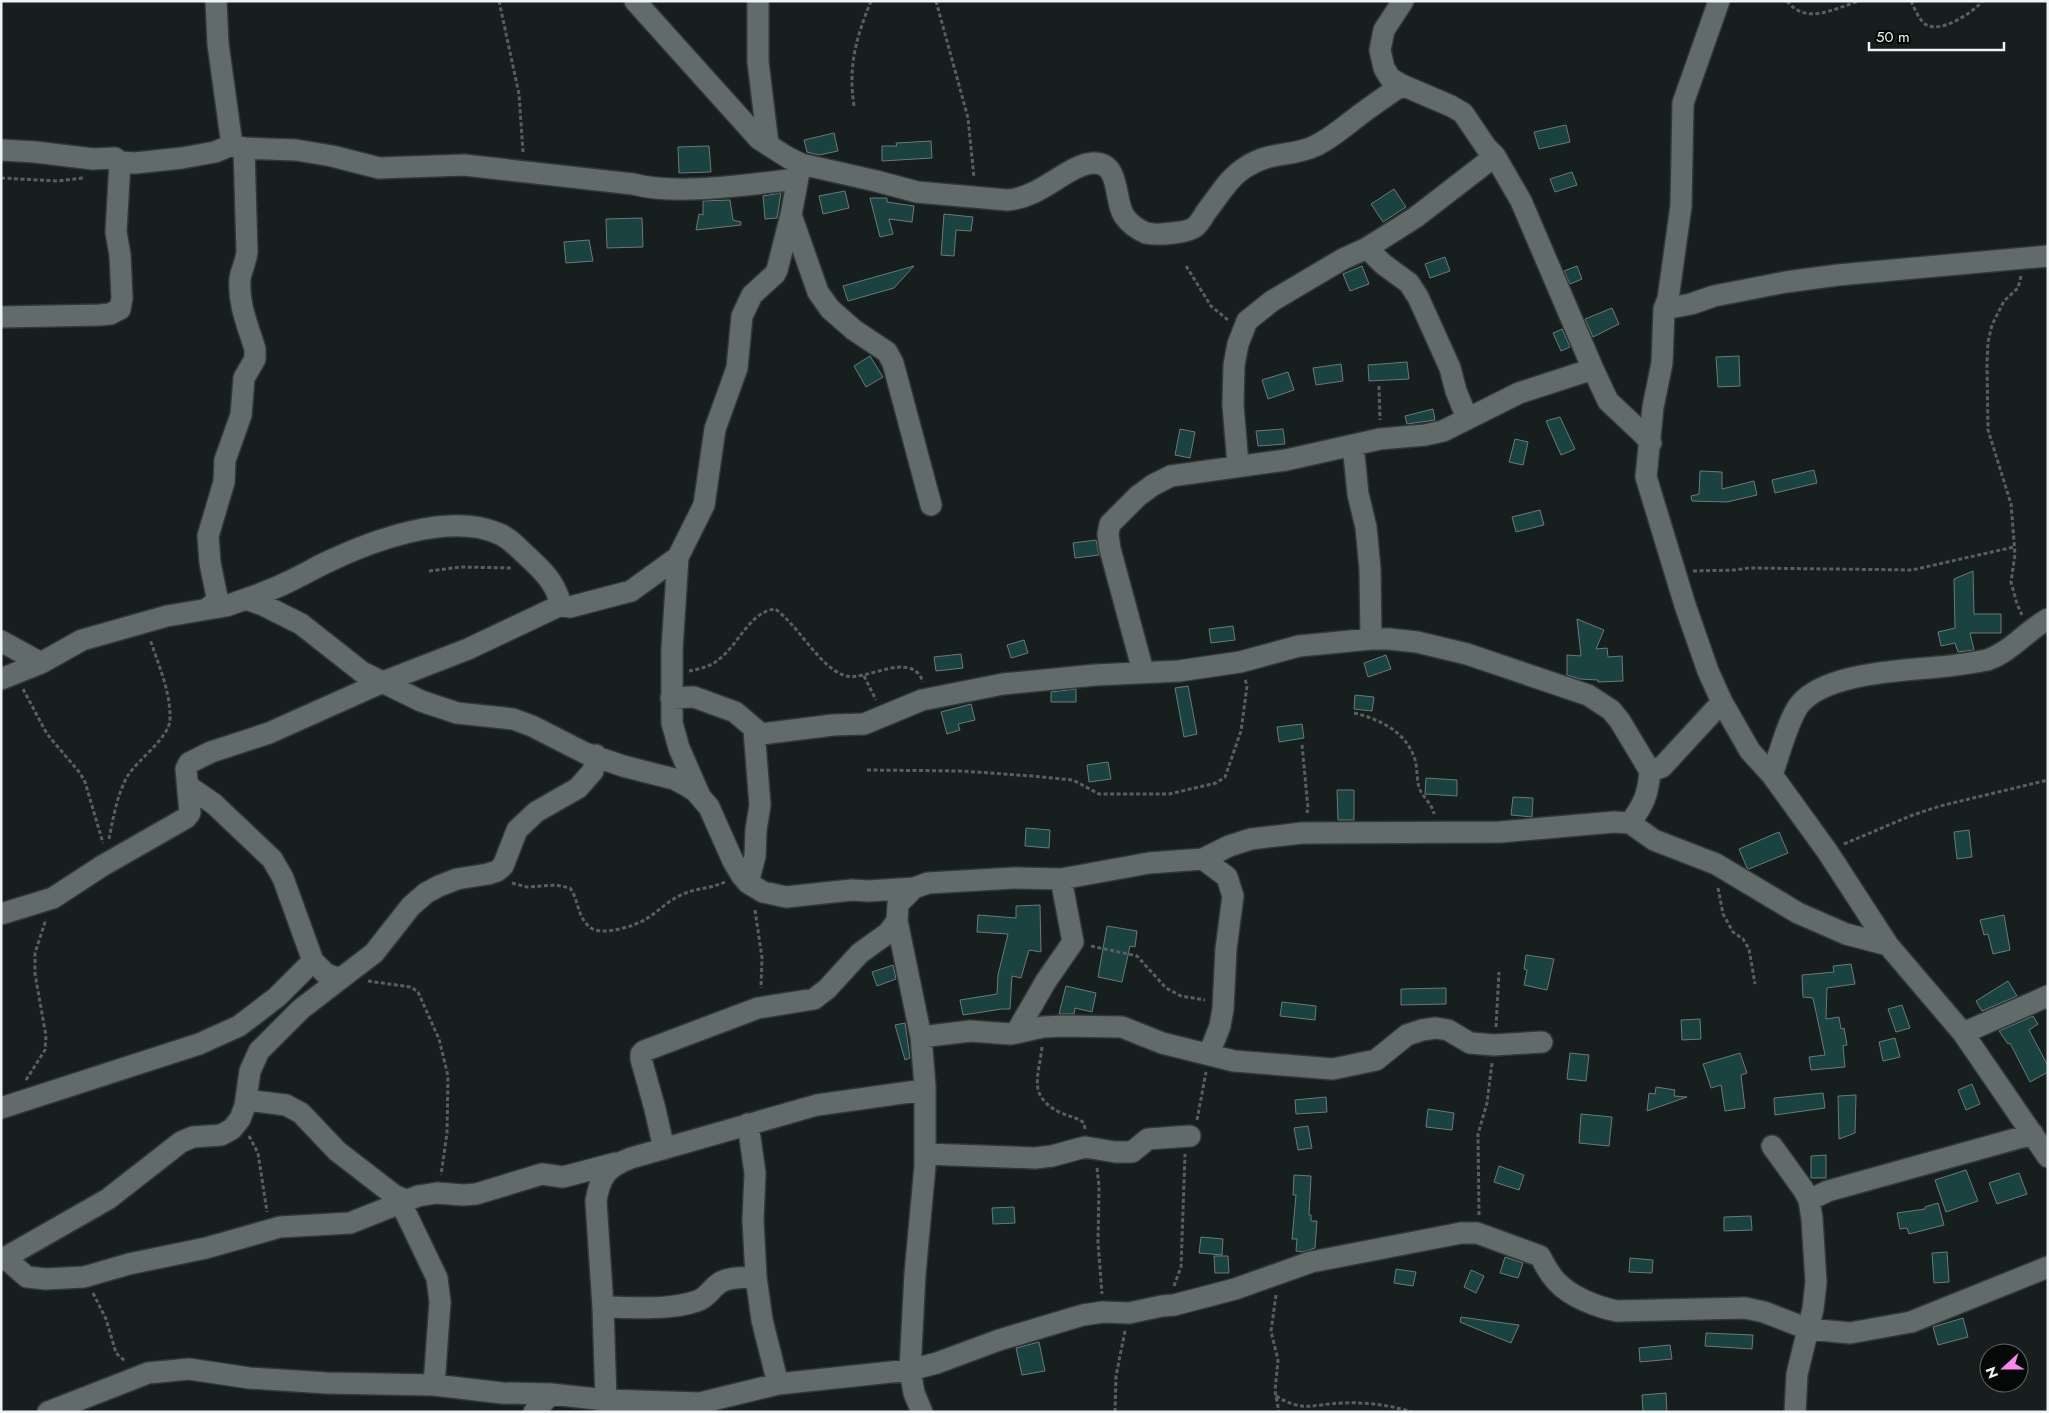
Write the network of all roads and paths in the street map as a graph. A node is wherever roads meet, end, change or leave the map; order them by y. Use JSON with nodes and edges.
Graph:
{"nodes":[{"id":1,"x":216,"y":1,"type":"edge"},
{"id":2,"x":499,"y":1,"type":"edge"},
{"id":3,"x":635,"y":1,"type":"edge"},
{"id":4,"x":758,"y":1,"type":"edge"},
{"id":5,"x":871,"y":1,"type":"edge"},
{"id":6,"x":936,"y":1,"type":"edge"},
{"id":7,"x":1403,"y":1,"type":"edge"},
{"id":8,"x":1719,"y":1,"type":"edge"},
{"id":9,"x":1787,"y":1,"type":"edge"},
{"id":10,"x":1860,"y":1,"type":"edge"},
{"id":11,"x":1911,"y":1,"type":"edge"},
{"id":12,"x":1984,"y":1,"type":"edge"},
{"id":13,"x":1402,"y":85,"type":"junction"},
{"id":14,"x":854,"y":106,"type":"dead end"},
{"id":15,"x":768,"y":144,"type":"junction"},
{"id":16,"x":238,"y":147,"type":"junction"},
{"id":17,"x":1,"y":150,"type":"edge"},
{"id":18,"x":1495,"y":156,"type":"junction"},
{"id":19,"x":120,"y":162,"type":"junction"},
{"id":20,"x":524,"y":170,"type":"junction"},
{"id":21,"x":799,"y":172,"type":"junction"},
{"id":22,"x":971,"y":198,"type":"junction"},
{"id":23,"x":791,"y":216,"type":"junction"},
{"id":24,"x":1367,"y":248,"type":"junction"},
{"id":25,"x":2048,"y":256,"type":"edge"},
{"id":26,"x":2022,"y":258,"type":"junction"},
{"id":27,"x":1186,"y":266,"type":"dead end"},
{"id":28,"x":1664,"y":309,"type":"junction"},
{"id":29,"x":1,"y":317,"type":"edge"},
{"id":30,"x":1242,"y":330,"type":"junction"},
{"id":31,"x":1593,"y":369,"type":"junction"},
{"id":32,"x":1379,"y":386,"type":"dead end"},
{"id":33,"x":1467,"y":418,"type":"junction"},
{"id":34,"x":1380,"y":440,"type":"junction"},
{"id":35,"x":1651,"y":444,"type":"junction"},
{"id":36,"x":1353,"y":445,"type":"junction"},
{"id":37,"x":1238,"y":465,"type":"junction"},
{"id":38,"x":930,"y":505,"type":"dead end"},
{"id":39,"x":2014,"y":547,"type":"junction"},
{"id":40,"x":678,"y":557,"type":"junction"},
{"id":41,"x":538,"y":567,"type":"junction"},
{"id":42,"x":429,"y":571,"type":"dead end"},
{"id":43,"x":1675,"y":572,"type":"junction"},
{"id":44,"x":246,"y":599,"type":"junction"},
{"id":45,"x":560,"y":605,"type":"junction"},
{"id":46,"x":208,"y":608,"type":"junction"},
{"id":47,"x":2048,"y":619,"type":"edge"},
{"id":48,"x":144,"y":621,"type":"junction"},
{"id":49,"x":2028,"y":632,"type":"junction"},
{"id":50,"x":1371,"y":638,"type":"junction"},
{"id":51,"x":1,"y":642,"type":"edge"},
{"id":52,"x":1240,"y":662,"type":"junction"},
{"id":53,"x":41,"y":663,"type":"junction"},
{"id":54,"x":1143,"y":671,"type":"junction"},
{"id":55,"x":672,"y":674,"type":"junction"},
{"id":56,"x":7,"y":677,"type":"edge"},
{"id":57,"x":383,"y":682,"type":"junction"},
{"id":58,"x":671,"y":698,"type":"junction"},
{"id":59,"x":922,"y":700,"type":"junction"},
{"id":60,"x":1722,"y":702,"type":"junction"},
{"id":61,"x":1354,"y":713,"type":"dead end"},
{"id":62,"x":754,"y":730,"type":"junction"},
{"id":63,"x":1302,"y":745,"type":"dead end"},
{"id":64,"x":596,"y":756,"type":"junction"},
{"id":65,"x":867,"y":770,"type":"dead end"},
{"id":66,"x":1650,"y":771,"type":"junction"},
{"id":67,"x":1772,"y":775,"type":"junction"},
{"id":68,"x":2048,"y":780,"type":"edge"},
{"id":69,"x":188,"y":786,"type":"junction"},
{"id":70,"x":700,"y":797,"type":"junction"},
{"id":71,"x":1630,"y":824,"type":"junction"},
{"id":72,"x":1302,"y":833,"type":"junction"},
{"id":73,"x":1428,"y":833,"type":"junction"},
{"id":74,"x":1827,"y":852,"type":"junction"},
{"id":75,"x":104,"y":858,"type":"junction"},
{"id":76,"x":1204,"y":859,"type":"junction"},
{"id":77,"x":1709,"y":861,"type":"junction"},
{"id":78,"x":488,"y":874,"type":"junction"},
{"id":79,"x":745,"y":879,"type":"junction"},
{"id":80,"x":1061,"y":879,"type":"junction"},
{"id":81,"x":914,"y":888,"type":"junction"},
{"id":82,"x":53,"y":898,"type":"junction"},
{"id":83,"x":1,"y":914,"type":"edge"},
{"id":84,"x":897,"y":921,"type":"junction"},
{"id":85,"x":1073,"y":942,"type":"junction"},
{"id":86,"x":1888,"y":946,"type":"junction"},
{"id":87,"x":313,"y":961,"type":"junction"},
{"id":88,"x":1500,"y":972,"type":"dead end"},
{"id":89,"x":340,"y":979,"type":"junction"},
{"id":90,"x":1755,"y":984,"type":"dead end"},
{"id":91,"x":2048,"y":996,"type":"edge"},
{"id":92,"x":1223,"y":1004,"type":"junction"},
{"id":93,"x":758,"y":1008,"type":"junction"},
{"id":94,"x":1044,"y":1027,"type":"junction"},
{"id":95,"x":1016,"y":1033,"type":"junction"},
{"id":96,"x":1963,"y":1033,"type":"junction"},
{"id":97,"x":921,"y":1037,"type":"junction"},
{"id":98,"x":1542,"y":1042,"type":"dead end"},
{"id":99,"x":1494,"y":1046,"type":"junction"},
{"id":100,"x":1208,"y":1054,"type":"junction"},
{"id":101,"x":925,"y":1086,"type":"junction"},
{"id":102,"x":8,"y":1106,"type":"edge"},
{"id":103,"x":243,"y":1110,"type":"junction"},
{"id":104,"x":748,"y":1124,"type":"junction"},
{"id":105,"x":2033,"y":1134,"type":"junction"},
{"id":106,"x":1190,"y":1136,"type":"junction"},
{"id":107,"x":1772,"y":1146,"type":"dead end"},
{"id":108,"x":1089,"y":1148,"type":"junction"},
{"id":109,"x":664,"y":1149,"type":"junction"},
{"id":110,"x":925,"y":1154,"type":"junction"},
{"id":111,"x":2048,"y":1157,"type":"edge"},
{"id":112,"x":616,"y":1164,"type":"junction"},
{"id":113,"x":437,"y":1193,"type":"junction"},
{"id":114,"x":1809,"y":1200,"type":"junction"},
{"id":115,"x":402,"y":1201,"type":"junction"},
{"id":116,"x":268,"y":1230,"type":"junction"},
{"id":117,"x":1466,"y":1233,"type":"junction"},
{"id":118,"x":3,"y":1259,"type":"edge"},
{"id":119,"x":2048,"y":1268,"type":"edge"},
{"id":120,"x":1275,"y":1275,"type":"junction"},
{"id":121,"x":84,"y":1277,"type":"junction"},
{"id":122,"x":756,"y":1277,"type":"junction"},
{"id":123,"x":1162,"y":1306,"type":"junction"},
{"id":124,"x":603,"y":1307,"type":"junction"},
{"id":125,"x":1103,"y":1312,"type":"junction"},
{"id":126,"x":1129,"y":1313,"type":"junction"},
{"id":127,"x":1808,"y":1330,"type":"junction"},
{"id":128,"x":910,"y":1370,"type":"junction"},
{"id":129,"x":148,"y":1373,"type":"junction"},
{"id":130,"x":778,"y":1384,"type":"junction"},
{"id":131,"x":434,"y":1386,"type":"junction"},
{"id":132,"x":550,"y":1394,"type":"junction"},
{"id":133,"x":1276,"y":1396,"type":"junction"},
{"id":134,"x":605,"y":1406,"type":"edge"},
{"id":135,"x":48,"y":1412,"type":"edge"},
{"id":136,"x":534,"y":1412,"type":"edge"},
{"id":137,"x":922,"y":1412,"type":"edge"},
{"id":138,"x":1115,"y":1412,"type":"edge"},
{"id":139,"x":1279,"y":1412,"type":"edge"},
{"id":140,"x":1412,"y":1412,"type":"edge"},
{"id":141,"x":1795,"y":1412,"type":"edge"}],
"edges":[{"from":1,"to":16,"type":"street"},
{"from":2,"to":20,"type":"path"},
{"from":3,"to":15,"type":"street"},
{"from":4,"to":15,"type":"street"},
{"from":5,"to":14,"type":"path"},
{"from":6,"to":22,"type":"path"},
{"from":7,"to":13,"type":"street"},
{"from":8,"to":28,"type":"street"},
{"from":9,"to":10,"type":"path"},
{"from":11,"to":12,"type":"path"},
{"from":13,"to":18,"type":"street"},
{"from":13,"to":22,"type":"street"},
{"from":15,"to":21,"type":"street"},
{"from":16,"to":19,"type":"street"},
{"from":16,"to":20,"type":"street"},
{"from":16,"to":46,"type":"street"},
{"from":17,"to":19,"type":"street"},
{"from":18,"to":24,"type":"street"},
{"from":18,"to":31,"type":"street"},
{"from":19,"to":29,"type":"street"},
{"from":20,"to":21,"type":"street"},
{"from":21,"to":22,"type":"street"},
{"from":21,"to":23,"type":"street"},
{"from":23,"to":38,"type":"street"},
{"from":23,"to":40,"type":"street"},
{"from":24,"to":30,"type":"street"},
{"from":24,"to":33,"type":"street"},
{"from":25,"to":26,"type":"street"},
{"from":26,"to":28,"type":"street"},
{"from":26,"to":39,"type":"path"},
{"from":27,"to":30,"type":"path"},
{"from":28,"to":35,"type":"street"},
{"from":30,"to":37,"type":"street"},
{"from":31,"to":33,"type":"street"},
{"from":31,"to":35,"type":"street"},
{"from":32,"to":34,"type":"path"},
{"from":33,"to":34,"type":"street"},
{"from":34,"to":36,"type":"street"},
{"from":35,"to":43,"type":"street"},
{"from":36,"to":37,"type":"street"},
{"from":36,"to":50,"type":"street"},
{"from":37,"to":54,"type":"street"},
{"from":39,"to":43,"type":"path"},
{"from":39,"to":49,"type":"path"},
{"from":40,"to":45,"type":"street"},
{"from":40,"to":55,"type":"street"},
{"from":41,"to":42,"type":"path"},
{"from":41,"to":44,"type":"street"},
{"from":41,"to":45,"type":"street"},
{"from":43,"to":60,"type":"street"},
{"from":44,"to":46,"type":"street"},
{"from":44,"to":57,"type":"street"},
{"from":45,"to":57,"type":"street"},
{"from":46,"to":48,"type":"street"},
{"from":47,"to":49,"type":"street"},
{"from":48,"to":53,"type":"street"},
{"from":48,"to":75,"type":"path"},
{"from":49,"to":67,"type":"street"},
{"from":50,"to":52,"type":"street"},
{"from":50,"to":66,"type":"street"},
{"from":51,"to":53,"type":"street"},
{"from":52,"to":54,"type":"street"},
{"from":52,"to":65,"type":"path"},
{"from":53,"to":56,"type":"street"},
{"from":54,"to":59,"type":"street"},
{"from":55,"to":58,"type":"street"},
{"from":55,"to":59,"type":"path"},
{"from":56,"to":75,"type":"path"},
{"from":57,"to":64,"type":"street"},
{"from":57,"to":69,"type":"street"},
{"from":58,"to":62,"type":"street"},
{"from":58,"to":70,"type":"street"},
{"from":59,"to":62,"type":"street"},
{"from":60,"to":66,"type":"street"},
{"from":60,"to":67,"type":"street"},
{"from":61,"to":73,"type":"path"},
{"from":62,"to":79,"type":"street"},
{"from":63,"to":72,"type":"path"},
{"from":64,"to":70,"type":"street"},
{"from":64,"to":78,"type":"street"},
{"from":66,"to":71,"type":"street"},
{"from":67,"to":74,"type":"street"},
{"from":68,"to":74,"type":"path"},
{"from":69,"to":75,"type":"street"},
{"from":69,"to":87,"type":"street"},
{"from":70,"to":79,"type":"street"},
{"from":71,"to":73,"type":"street"},
{"from":71,"to":77,"type":"street"},
{"from":72,"to":73,"type":"street"},
{"from":72,"to":76,"type":"street"},
{"from":74,"to":86,"type":"street"},
{"from":75,"to":82,"type":"street"},
{"from":76,"to":80,"type":"street"},
{"from":76,"to":92,"type":"street"},
{"from":77,"to":86,"type":"street"},
{"from":77,"to":90,"type":"path"},
{"from":78,"to":79,"type":"path"},
{"from":78,"to":89,"type":"street"},
{"from":79,"to":81,"type":"street"},
{"from":79,"to":93,"type":"path"},
{"from":80,"to":81,"type":"street"},
{"from":80,"to":85,"type":"street"},
{"from":81,"to":84,"type":"street"},
{"from":82,"to":83,"type":"street"},
{"from":82,"to":102,"type":"path"},
{"from":84,"to":93,"type":"street"},
{"from":84,"to":97,"type":"street"},
{"from":85,"to":92,"type":"path"},
{"from":85,"to":95,"type":"street"},
{"from":86,"to":96,"type":"street"},
{"from":87,"to":89,"type":"street"},
{"from":87,"to":102,"type":"street"},
{"from":88,"to":99,"type":"path"},
{"from":89,"to":103,"type":"street"},
{"from":89,"to":113,"type":"path"},
{"from":91,"to":96,"type":"street"},
{"from":92,"to":100,"type":"street"},
{"from":93,"to":109,"type":"street"},
{"from":94,"to":95,"type":"street"},
{"from":94,"to":100,"type":"street"},
{"from":94,"to":108,"type":"path"},
{"from":95,"to":97,"type":"street"},
{"from":96,"to":105,"type":"street"},
{"from":97,"to":101,"type":"street"},
{"from":98,"to":99,"type":"street"},
{"from":99,"to":100,"type":"street"},
{"from":99,"to":117,"type":"path"},
{"from":100,"to":106,"type":"path"},
{"from":101,"to":104,"type":"street"},
{"from":101,"to":110,"type":"street"},
{"from":103,"to":115,"type":"street"},
{"from":103,"to":116,"type":"path"},
{"from":103,"to":118,"type":"street"},
{"from":104,"to":109,"type":"street"},
{"from":104,"to":122,"type":"street"},
{"from":105,"to":111,"type":"street"},
{"from":105,"to":114,"type":"street"},
{"from":106,"to":108,"type":"street"},
{"from":106,"to":123,"type":"path"},
{"from":107,"to":114,"type":"street"},
{"from":108,"to":110,"type":"street"},
{"from":108,"to":125,"type":"path"},
{"from":109,"to":112,"type":"street"},
{"from":110,"to":128,"type":"street"},
{"from":112,"to":113,"type":"street"},
{"from":112,"to":124,"type":"street"},
{"from":113,"to":115,"type":"street"},
{"from":114,"to":127,"type":"street"},
{"from":115,"to":116,"type":"street"},
{"from":115,"to":131,"type":"street"},
{"from":116,"to":121,"type":"street"},
{"from":117,"to":120,"type":"street"},
{"from":117,"to":127,"type":"street"},
{"from":118,"to":121,"type":"street"},
{"from":119,"to":127,"type":"street"},
{"from":120,"to":123,"type":"street"},
{"from":120,"to":133,"type":"path"},
{"from":121,"to":129,"type":"path"},
{"from":122,"to":124,"type":"street"},
{"from":122,"to":130,"type":"street"},
{"from":123,"to":126,"type":"street"},
{"from":124,"to":134,"type":"street"},
{"from":125,"to":126,"type":"street"},
{"from":125,"to":128,"type":"street"},
{"from":126,"to":138,"type":"path"},
{"from":127,"to":141,"type":"street"},
{"from":128,"to":130,"type":"street"},
{"from":128,"to":137,"type":"street"},
{"from":129,"to":131,"type":"street"},
{"from":129,"to":135,"type":"street"},
{"from":130,"to":134,"type":"street"},
{"from":131,"to":132,"type":"street"},
{"from":132,"to":134,"type":"street"},
{"from":132,"to":136,"type":"street"},
{"from":133,"to":139,"type":"path"},
{"from":133,"to":140,"type":"path"}]}
